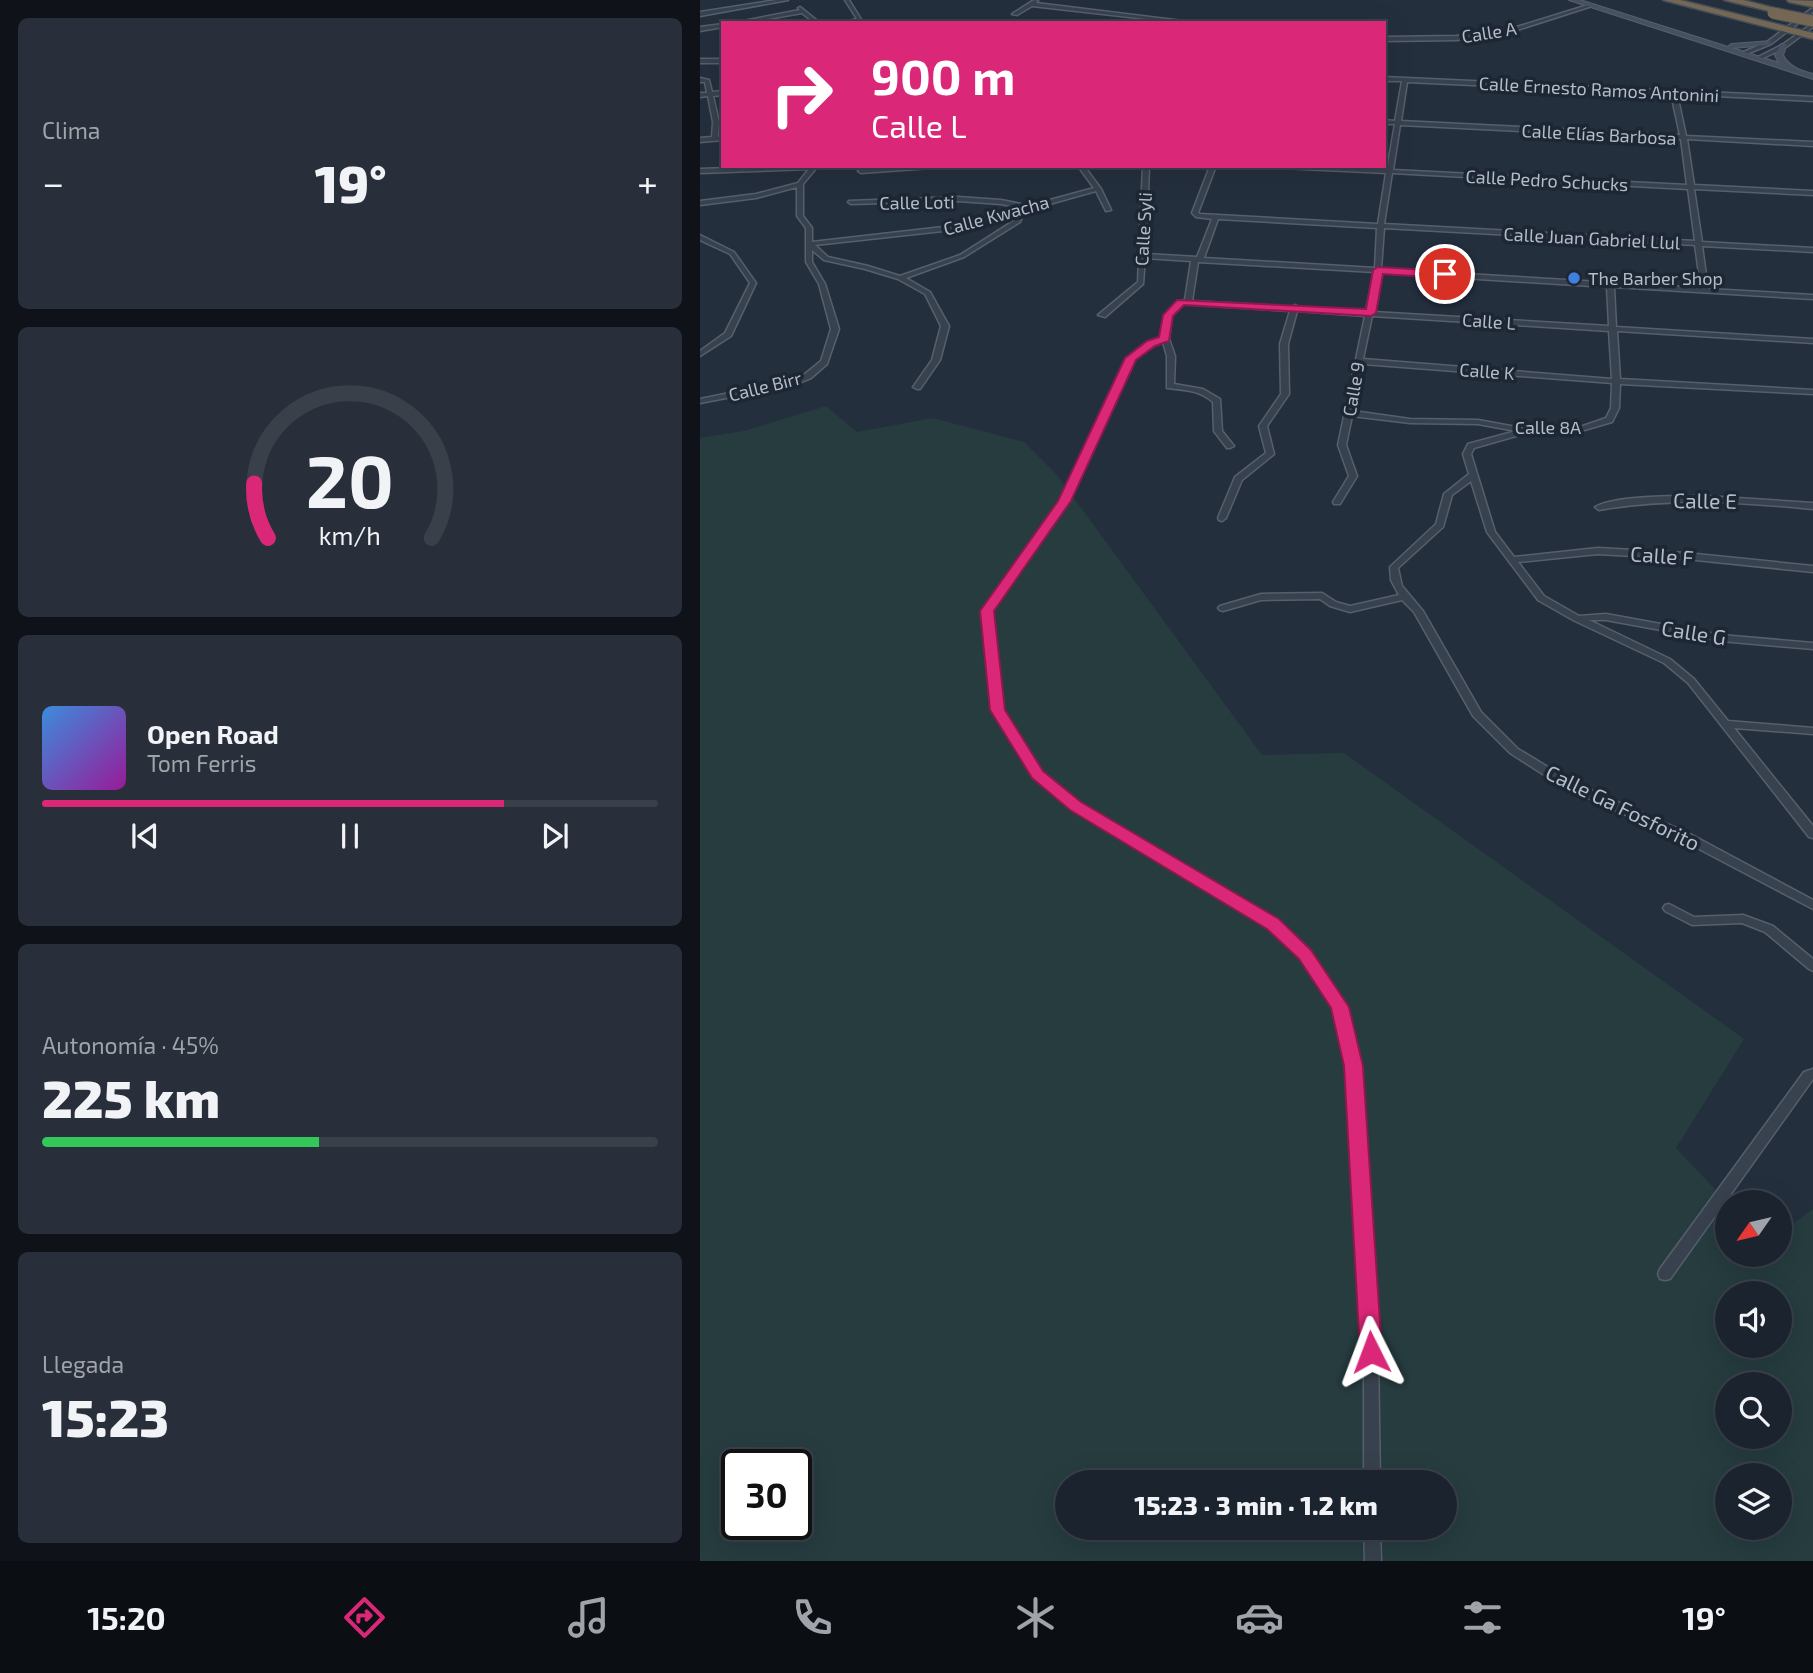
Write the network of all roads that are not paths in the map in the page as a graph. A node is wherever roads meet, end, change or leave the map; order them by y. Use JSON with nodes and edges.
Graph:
{"nodes":[{"id":1,"x":786,"y":0,"type":"edge"},
{"id":2,"x":847,"y":0,"type":"edge"},
{"id":3,"x":1038,"y":0,"type":"edge"},
{"id":4,"x":1573,"y":0,"type":"edge"},
{"id":5,"x":1668,"y":0,"type":"edge"},
{"id":6,"x":1704,"y":0,"type":"edge"},
{"id":7,"x":1729,"y":0,"type":"edge"},
{"id":8,"x":1792,"y":0,"type":"edge"},
{"id":9,"x":1031,"y":4,"type":"junction"},
{"id":10,"x":1813,"y":4,"type":"edge"},
{"id":11,"x":797,"y":6,"type":"dead end"},
{"id":12,"x":1590,"y":6,"type":"junction"},
{"id":13,"x":803,"y":10,"type":"junction"},
{"id":14,"x":1813,"y":10,"type":"edge"},
{"id":15,"x":1775,"y":11,"type":"junction"},
{"id":16,"x":1015,"y":14,"type":"dead end"},
{"id":17,"x":700,"y":15,"type":"edge"},
{"id":18,"x":1744,"y":20,"type":"junction"},
{"id":19,"x":762,"y":21,"type":"edge"},
{"id":20,"x":816,"y":21,"type":"edge"},
{"id":21,"x":862,"y":21,"type":"edge"},
{"id":22,"x":1180,"y":21,"type":"edge"},
{"id":23,"x":1813,"y":21,"type":"edge"},
{"id":24,"x":721,"y":25,"type":"edge"},
{"id":25,"x":714,"y":26,"type":"junction"},
{"id":26,"x":700,"y":29,"type":"edge"},
{"id":27,"x":1787,"y":30,"type":"junction"},
{"id":28,"x":721,"y":33,"type":"edge"},
{"id":29,"x":1801,"y":33,"type":"junction"},
{"id":30,"x":1813,"y":38,"type":"edge"},
{"id":31,"x":1386,"y":39,"type":"edge"},
{"id":32,"x":1769,"y":43,"type":"junction"},
{"id":33,"x":1711,"y":44,"type":"junction"},
{"id":34,"x":1784,"y":46,"type":"junction"},
{"id":35,"x":1742,"y":54,"type":"junction"},
{"id":36,"x":1756,"y":59,"type":"junction"},
{"id":37,"x":700,"y":61,"type":"edge"},
{"id":38,"x":721,"y":61,"type":"edge"},
{"id":39,"x":1798,"y":72,"type":"junction"},
{"id":40,"x":1813,"y":77,"type":"edge"},
{"id":41,"x":1386,"y":79,"type":"edge"},
{"id":42,"x":700,"y":80,"type":"edge"},
{"id":43,"x":1405,"y":80,"type":"junction"},
{"id":44,"x":721,"y":93,"type":"edge"},
{"id":45,"x":1674,"y":93,"type":"junction"},
{"id":46,"x":711,"y":94,"type":"junction"},
{"id":47,"x":700,"y":95,"type":"edge"},
{"id":48,"x":1813,"y":99,"type":"edge"},
{"id":49,"x":719,"y":121,"type":"edge"},
{"id":50,"x":1386,"y":122,"type":"edge"},
{"id":51,"x":1398,"y":123,"type":"junction"},
{"id":52,"x":719,"y":138,"type":"edge"},
{"id":53,"x":1684,"y":138,"type":"junction"},
{"id":54,"x":700,"y":140,"type":"edge"},
{"id":55,"x":1813,"y":144,"type":"edge"},
{"id":56,"x":786,"y":168,"type":"edge"},
{"id":57,"x":813,"y":168,"type":"edge"},
{"id":58,"x":896,"y":168,"type":"edge"},
{"id":59,"x":1083,"y":168,"type":"edge"},
{"id":60,"x":1146,"y":168,"type":"edge"},
{"id":61,"x":1212,"y":168,"type":"edge"},
{"id":62,"x":1313,"y":168,"type":"edge"},
{"id":63,"x":860,"y":170,"type":"dead end"},
{"id":64,"x":700,"y":171,"type":"edge"},
{"id":65,"x":1390,"y":173,"type":"junction"},
{"id":66,"x":800,"y":184,"type":"junction"},
{"id":67,"x":1690,"y":187,"type":"junction"},
{"id":68,"x":1098,"y":188,"type":"junction"},
{"id":69,"x":1813,"y":193,"type":"edge"},
{"id":70,"x":851,"y":202,"type":"dead end"},
{"id":71,"x":700,"y":204,"type":"edge"},
{"id":72,"x":1024,"y":207,"type":"junction"},
{"id":73,"x":1015,"y":209,"type":"junction"},
{"id":74,"x":1108,"y":210,"type":"dead end"},
{"id":75,"x":1216,"y":217,"type":"junction"},
{"id":76,"x":1382,"y":226,"type":"junction"},
{"id":77,"x":700,"y":236,"type":"edge"},
{"id":78,"x":700,"y":243,"type":"edge"},
{"id":79,"x":810,"y":244,"type":"junction"},
{"id":80,"x":1700,"y":244,"type":"junction"},
{"id":81,"x":1813,"y":250,"type":"edge"},
{"id":82,"x":1140,"y":256,"type":"junction"},
{"id":83,"x":1197,"y":258,"type":"junction"},
{"id":84,"x":1378,"y":270,"type":"junction"},
{"id":85,"x":900,"y":278,"type":"junction"},
{"id":86,"x":1610,"y":284,"type":"junction"},
{"id":87,"x":1705,"y":291,"type":"junction"},
{"id":88,"x":1813,"y":298,"type":"edge"},
{"id":89,"x":1188,"y":302,"type":"junction"},
{"id":90,"x":1295,"y":307,"type":"junction"},
{"id":91,"x":1371,"y":313,"type":"junction"},
{"id":92,"x":1102,"y":315,"type":"dead end"},
{"id":93,"x":1611,"y":329,"type":"junction"},
{"id":94,"x":1165,"y":339,"type":"junction"},
{"id":95,"x":1813,"y":341,"type":"edge"},
{"id":96,"x":700,"y":354,"type":"edge"},
{"id":97,"x":1358,"y":361,"type":"junction"},
{"id":98,"x":1616,"y":380,"type":"junction"},
{"id":99,"x":917,"y":387,"type":"dead end"},
{"id":100,"x":1813,"y":392,"type":"edge"},
{"id":101,"x":700,"y":401,"type":"edge"},
{"id":102,"x":1350,"y":413,"type":"junction"},
{"id":103,"x":1527,"y":431,"type":"junction"},
{"id":104,"x":1230,"y":446,"type":"dead end"},
{"id":105,"x":1473,"y":475,"type":"junction"},
{"id":106,"x":1337,"y":502,"type":"dead end"},
{"id":107,"x":1813,"y":506,"type":"edge"},
{"id":108,"x":1598,"y":507,"type":"dead end"},
{"id":109,"x":1222,"y":518,"type":"dead end"},
{"id":110,"x":1511,"y":560,"type":"junction"},
{"id":111,"x":1813,"y":569,"type":"edge"},
{"id":112,"x":1404,"y":597,"type":"junction"},
{"id":113,"x":1223,"y":608,"type":"dead end"},
{"id":114,"x":1576,"y":618,"type":"junction"},
{"id":115,"x":1813,"y":646,"type":"edge"},
{"id":116,"x":1724,"y":724,"type":"junction"},
{"id":117,"x":1813,"y":731,"type":"edge"},
{"id":118,"x":1813,"y":833,"type":"edge"},
{"id":119,"x":1813,"y":905,"type":"edge"},
{"id":120,"x":1669,"y":908,"type":"dead end"},
{"id":121,"x":1813,"y":966,"type":"edge"},
{"id":122,"x":1813,"y":1074,"type":"edge"},
{"id":123,"x":1665,"y":1274,"type":"dead end"},
{"id":124,"x":1372,"y":1470,"type":"edge"},
{"id":125,"x":1372,"y":1540,"type":"edge"},
{"id":126,"x":1373,"y":1561,"type":"edge"}],
"edges":[{"from":1,"to":17,"type":"street"},
{"from":2,"to":21,"type":"street"},
{"from":3,"to":9,"type":"street"},
{"from":4,"to":12,"type":"street"},
{"from":5,"to":18,"type":"highway"},
{"from":6,"to":15,"type":"highway"},
{"from":7,"to":15,"type":"highway"},
{"from":8,"to":10,"type":"highway"},
{"from":9,"to":16,"type":"street"},
{"from":9,"to":22,"type":"street"},
{"from":11,"to":13,"type":"street"},
{"from":12,"to":31,"type":"street","name":"Calle A"},
{"from":12,"to":33,"type":"street"},
{"from":13,"to":19,"type":"street"},
{"from":13,"to":20,"type":"street"},
{"from":14,"to":27,"type":"street"},
{"from":15,"to":23,"type":"highway","bridge":true},
{"from":18,"to":27,"type":"highway"},
{"from":18,"to":32,"type":"highway"},
{"from":23,"to":29,"type":"street"},
{"from":24,"to":25,"type":"street"},
{"from":25,"to":26,"type":"street"},
{"from":25,"to":28,"type":"street"},
{"from":27,"to":29,"type":"highway"},
{"from":27,"to":32,"type":"street"},
{"from":29,"to":30,"type":"highway"},
{"from":29,"to":34,"type":"street"},
{"from":30,"to":34,"type":"highway"},
{"from":32,"to":33,"type":"street"},
{"from":32,"to":35,"type":"street"},
{"from":33,"to":35,"type":"street"},
{"from":34,"to":36,"type":"street"},
{"from":34,"to":39,"type":"street"},
{"from":35,"to":36,"type":"street"},
{"from":36,"to":39,"type":"street"},
{"from":37,"to":38,"type":"street"},
{"from":39,"to":40,"type":"street"},
{"from":41,"to":43,"type":"street","name":"Calle Ernesto Ramos Antonini"},
{"from":42,"to":46,"type":"street"},
{"from":43,"to":45,"type":"street","name":"Calle Ernesto Ramos Antonini"},
{"from":43,"to":51,"type":"street","name":"Calle 9"},
{"from":44,"to":46,"type":"street"},
{"from":45,"to":48,"type":"street","name":"Calle Ernesto Ramos Antonini"},
{"from":45,"to":53,"type":"street"},
{"from":46,"to":47,"type":"street"},
{"from":46,"to":49,"type":"street"},
{"from":49,"to":52,"type":"street"},
{"from":50,"to":51,"type":"street","name":"Calle Elías Barbosa"},
{"from":51,"to":53,"type":"street","name":"Calle Elías Barbosa"},
{"from":51,"to":65,"type":"street","name":"Calle 9"},
{"from":52,"to":54,"type":"street"},
{"from":53,"to":55,"type":"street","name":"Calle Elías Barbosa"},
{"from":53,"to":67,"type":"street"},
{"from":56,"to":64,"type":"street"},
{"from":57,"to":66,"type":"street"},
{"from":58,"to":63,"type":"street"},
{"from":59,"to":68,"type":"street"},
{"from":60,"to":82,"type":"street","name":"Calle Syli"},
{"from":61,"to":75,"type":"street","name":"Calle Juan Gabriel Llul"},
{"from":62,"to":65,"type":"street","name":"Calle Pedro Schucks"},
{"from":65,"to":67,"type":"street","name":"Calle Pedro Schucks"},
{"from":65,"to":76,"type":"street","name":"Calle 9"},
{"from":66,"to":71,"type":"street"},
{"from":66,"to":79,"type":"street","name":"Calle Birr"},
{"from":67,"to":69,"type":"street","name":"Calle Pedro Schucks"},
{"from":67,"to":80,"type":"street"},
{"from":68,"to":72,"type":"street","name":"Calle Kwacha"},
{"from":68,"to":74,"type":"street"},
{"from":70,"to":72,"type":"street","name":"Calle Loti"},
{"from":72,"to":73,"type":"street","name":"Calle Kwacha"},
{"from":73,"to":79,"type":"street","name":"Calle Kwacha"},
{"from":73,"to":85,"type":"street"},
{"from":75,"to":76,"type":"street","name":"Calle Juan Gabriel Llul"},
{"from":75,"to":83,"type":"street"},
{"from":76,"to":80,"type":"street","name":"Calle Juan Gabriel Llul"},
{"from":76,"to":84,"type":"street","name":"Calle 9"},
{"from":77,"to":78,"type":"street"},
{"from":77,"to":96,"type":"street"},
{"from":79,"to":85,"type":"street"},
{"from":79,"to":101,"type":"street","name":"Calle Birr"},
{"from":80,"to":81,"type":"street","name":"Calle Juan Gabriel Llul"},
{"from":80,"to":87,"type":"street"},
{"from":82,"to":83,"type":"street"},
{"from":82,"to":92,"type":"street","name":"Calle Syli"},
{"from":83,"to":84,"type":"street"},
{"from":83,"to":89,"type":"street"},
{"from":84,"to":86,"type":"street"},
{"from":84,"to":91,"type":"street","name":"Calle 9"},
{"from":85,"to":99,"type":"street"},
{"from":86,"to":87,"type":"street"},
{"from":86,"to":93,"type":"street","name":"Calle 8A"},
{"from":87,"to":88,"type":"street"},
{"from":89,"to":90,"type":"street","name":"Calle L"},
{"from":89,"to":94,"type":"street"},
{"from":90,"to":91,"type":"street","name":"Calle L"},
{"from":90,"to":109,"type":"street"},
{"from":91,"to":93,"type":"street","name":"Calle L"},
{"from":91,"to":97,"type":"street","name":"Calle 9"},
{"from":93,"to":95,"type":"street","name":"Calle L"},
{"from":93,"to":98,"type":"street","name":"Calle 8A"},
{"from":94,"to":104,"type":"street"},
{"from":94,"to":124,"type":"street"},
{"from":97,"to":98,"type":"street","name":"Calle K"},
{"from":97,"to":102,"type":"street","name":"Calle 9"},
{"from":98,"to":100,"type":"street","name":"Calle K"},
{"from":98,"to":103,"type":"street","name":"Calle 8A"},
{"from":102,"to":103,"type":"street","name":"Calle 8A"},
{"from":102,"to":106,"type":"street","name":"Calle 9"},
{"from":103,"to":105,"type":"street"},
{"from":105,"to":110,"type":"street"},
{"from":105,"to":112,"type":"street","name":"Calle Ga Fosforito"},
{"from":107,"to":108,"type":"street","name":"Calle E"},
{"from":110,"to":111,"type":"street","name":"Calle F"},
{"from":110,"to":114,"type":"street"},
{"from":112,"to":113,"type":"street"},
{"from":112,"to":119,"type":"street","name":"Calle Ga Fosforito"},
{"from":114,"to":115,"type":"street","name":"Calle G"},
{"from":114,"to":116,"type":"street"},
{"from":116,"to":117,"type":"street"},
{"from":116,"to":118,"type":"street"},
{"from":120,"to":121,"type":"street"},
{"from":122,"to":123,"type":"street"},
{"from":125,"to":126,"type":"street"}]}
